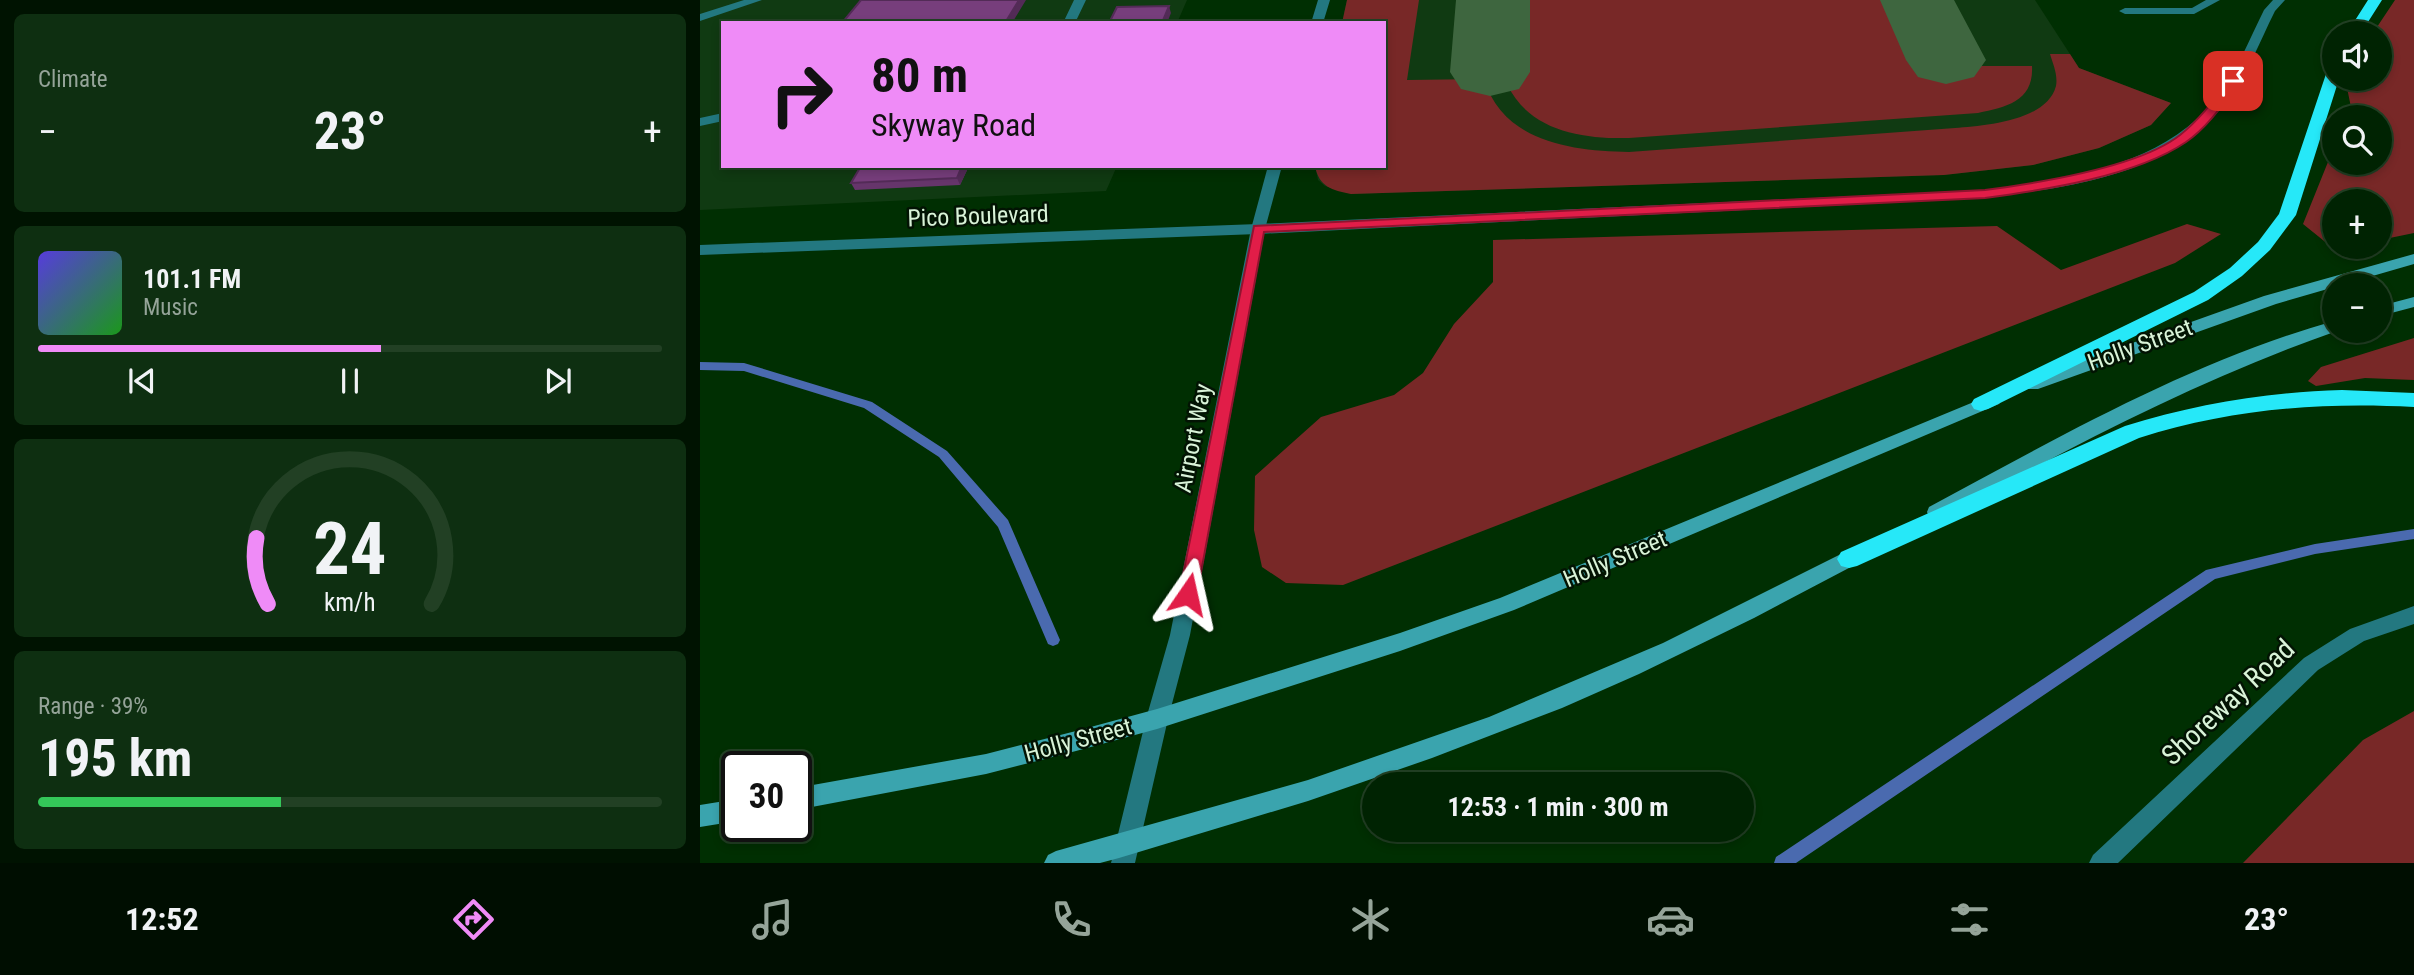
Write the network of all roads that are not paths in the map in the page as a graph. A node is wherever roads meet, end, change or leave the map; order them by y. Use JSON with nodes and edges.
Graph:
{"nodes":[{"id":1,"x":757,"y":0,"type":"edge"},
{"id":2,"x":1080,"y":0,"type":"edge"},
{"id":3,"x":1324,"y":0,"type":"edge"},
{"id":4,"x":2214,"y":0,"type":"edge"},
{"id":5,"x":2279,"y":0,"type":"edge"},
{"id":6,"x":2375,"y":0,"type":"edge"},
{"id":7,"x":2125,"y":10,"type":"dead end"},
{"id":8,"x":700,"y":18,"type":"edge"},
{"id":9,"x":1070,"y":21,"type":"edge"},
{"id":10,"x":1318,"y":21,"type":"edge"},
{"id":11,"x":2362,"y":21,"type":"edge"},
{"id":12,"x":2327,"y":91,"type":"edge"},
{"id":13,"x":721,"y":117,"type":"edge"},
{"id":14,"x":700,"y":122,"type":"edge"},
{"id":15,"x":1274,"y":168,"type":"edge"},
{"id":16,"x":1258,"y":229,"type":"junction"},
{"id":17,"x":700,"y":250,"type":"edge"},
{"id":18,"x":2414,"y":259,"type":"edge"},
{"id":19,"x":2414,"y":302,"type":"edge"},
{"id":20,"x":2392,"y":308,"type":"edge"},
{"id":21,"x":2322,"y":330,"type":"edge"},
{"id":22,"x":2414,"y":400,"type":"edge"},
{"id":23,"x":1981,"y":404,"type":"junction"},
{"id":24,"x":1849,"y":559,"type":"junction"},
{"id":25,"x":2414,"y":615,"type":"edge"},
{"id":26,"x":1157,"y":719,"type":"junction"},
{"id":27,"x":812,"y":796,"type":"edge"},
{"id":28,"x":721,"y":813,"type":"edge"},
{"id":29,"x":700,"y":817,"type":"edge"},
{"id":30,"x":1125,"y":854,"type":"edge"},
{"id":31,"x":1056,"y":863,"type":"edge"},
{"id":32,"x":2101,"y":863,"type":"edge"}],
"edges":[{"from":1,"to":8,"type":"street"},
{"from":2,"to":9,"type":"street"},
{"from":3,"to":10,"type":"street"},
{"from":4,"to":7,"type":"street"},
{"from":5,"to":16,"type":"street","name":"Pico Boulevard"},
{"from":6,"to":11,"type":"highway"},
{"from":12,"to":23,"type":"highway"},
{"from":13,"to":14,"type":"street"},
{"from":15,"to":16,"type":"street","name":"Airport Way"},
{"from":16,"to":17,"type":"street","name":"Pico Boulevard"},
{"from":16,"to":26,"type":"street","name":"Airport Way"},
{"from":18,"to":23,"type":"main road","name":"Holly Street"},
{"from":19,"to":20,"type":"main road"},
{"from":21,"to":24,"type":"main road","name":"Holly Street"},
{"from":22,"to":24,"type":"highway"},
{"from":23,"to":26,"type":"main road","name":"Holly Street"},
{"from":24,"to":30,"type":"main road","name":"Holly Street"},
{"from":25,"to":32,"type":"street","name":"Shoreway Road"},
{"from":26,"to":27,"type":"main road","name":"Holly Street"},
{"from":26,"to":30,"type":"street"},
{"from":28,"to":29,"type":"main road"},
{"from":30,"to":31,"type":"main road","name":"Holly Street"}]}
